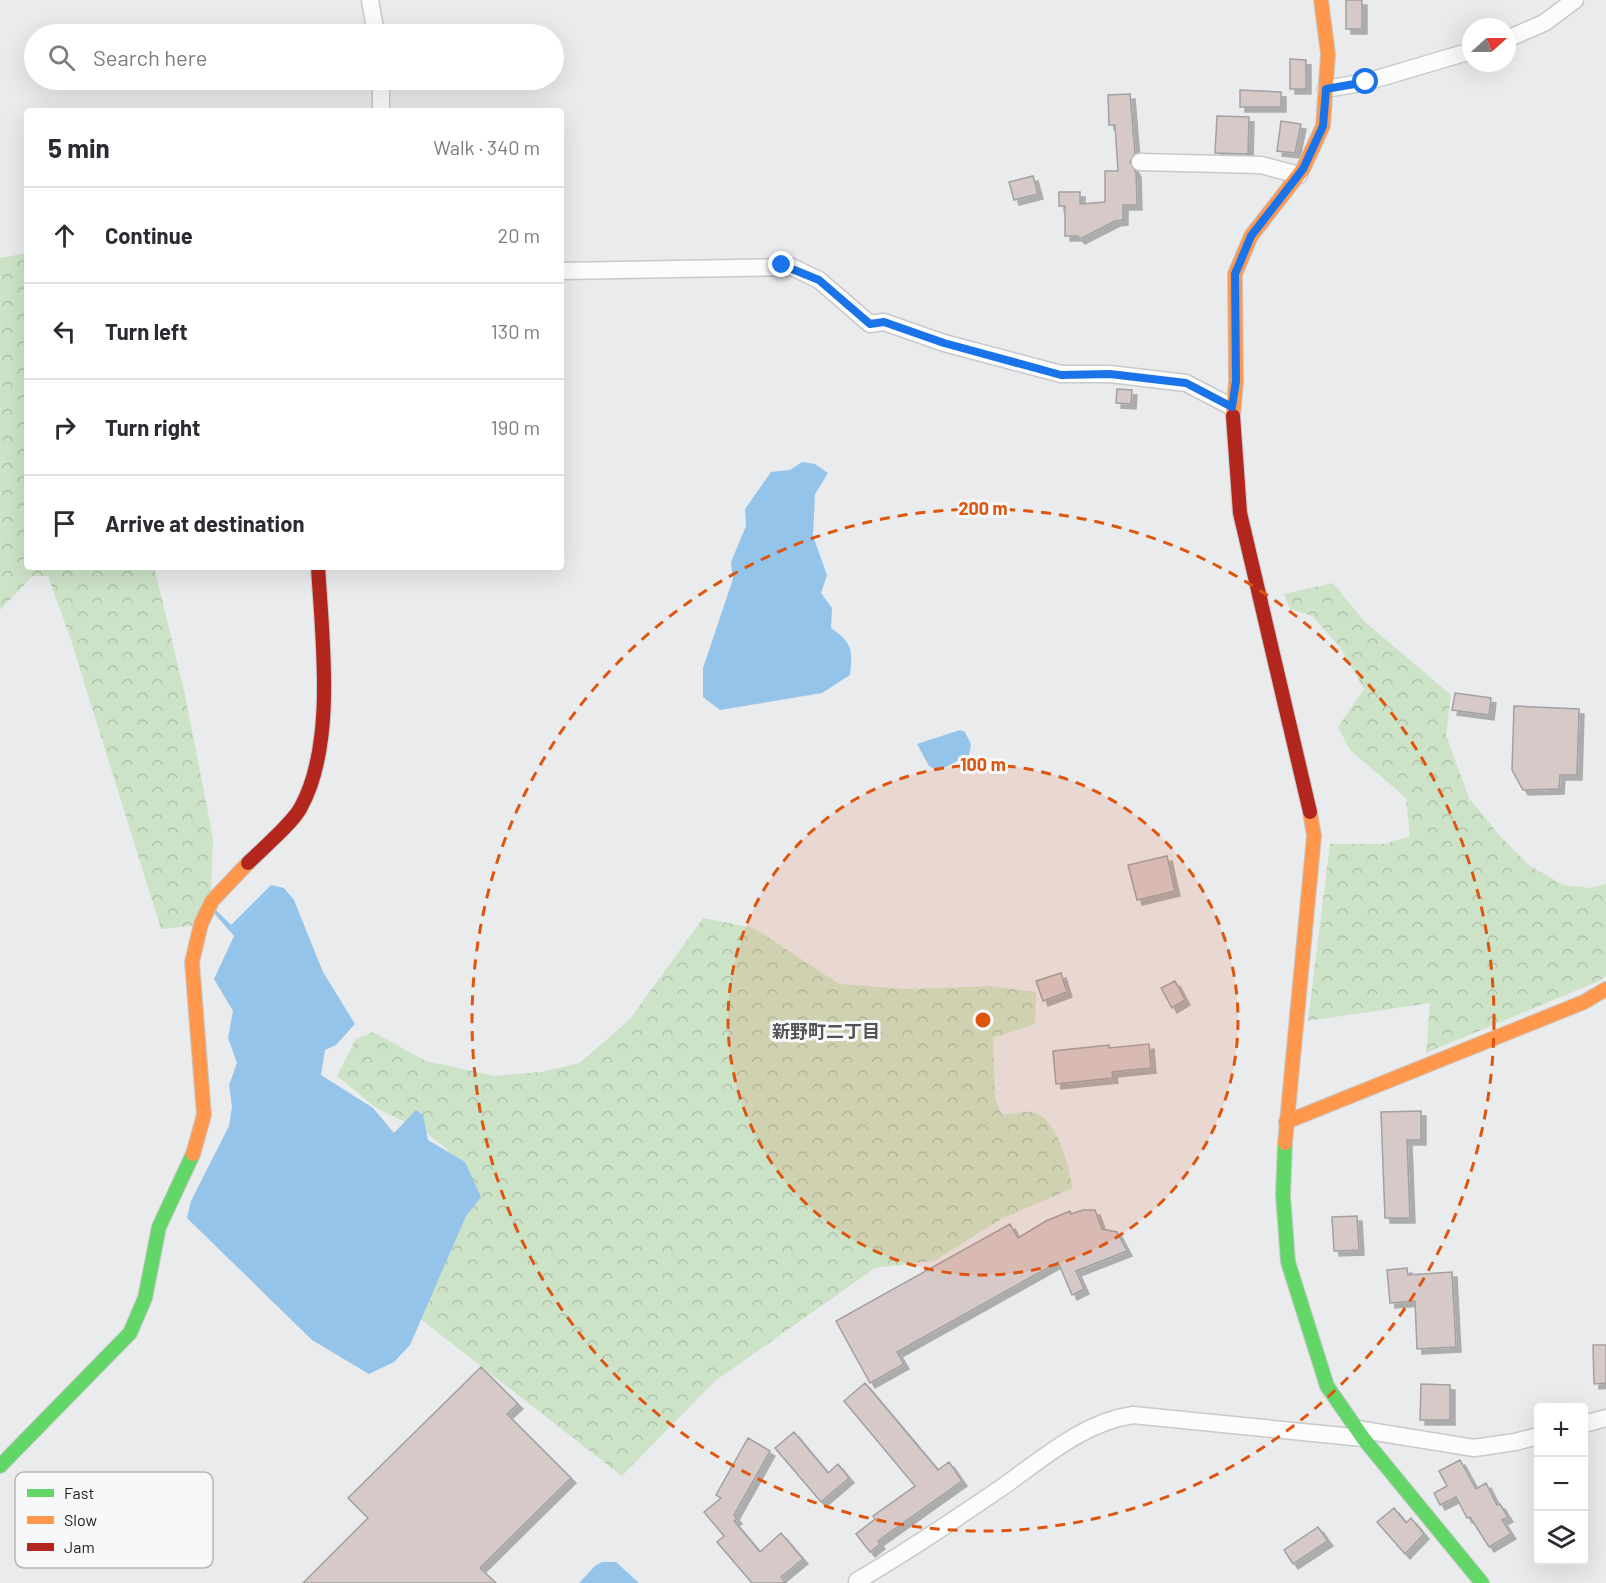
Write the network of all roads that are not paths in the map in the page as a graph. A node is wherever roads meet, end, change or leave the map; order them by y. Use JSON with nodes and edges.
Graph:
{"nodes":[{"id":1,"x":369,"y":0,"type":"edge"},
{"id":2,"x":1321,"y":0,"type":"edge"},
{"id":3,"x":1575,"y":0,"type":"edge"},
{"id":4,"x":374,"y":24,"type":"edge"},
{"id":5,"x":1516,"y":35,"type":"edge"},
{"id":6,"x":1462,"y":54,"type":"edge"},
{"id":7,"x":1326,"y":89,"type":"junction"},
{"id":8,"x":381,"y":90,"type":"edge"},
{"id":9,"x":381,"y":108,"type":"edge"},
{"id":10,"x":1140,"y":162,"type":"dead end"},
{"id":11,"x":1299,"y":175,"type":"junction"},
{"id":12,"x":564,"y":272,"type":"edge"},
{"id":13,"x":1232,"y":407,"type":"junction"},
{"id":14,"x":318,"y":570,"type":"edge"},
{"id":15,"x":1606,"y":989,"type":"edge"},
{"id":16,"x":1286,"y":1122,"type":"junction"},
{"id":17,"x":1606,"y":1418,"type":"edge"},
{"id":18,"x":1588,"y":1423,"type":"edge"},
{"id":19,"x":1360,"y":1434,"type":"junction"},
{"id":20,"x":1534,"y":1437,"type":"edge"},
{"id":21,"x":0,"y":1466,"type":"edge"},
{"id":22,"x":859,"y":1583,"type":"edge"},
{"id":23,"x":1482,"y":1583,"type":"edge"}],
"edges":[{"from":1,"to":4,"type":"street"},
{"from":2,"to":7,"type":"street"},
{"from":3,"to":5,"type":"street"},
{"from":6,"to":7,"type":"street"},
{"from":7,"to":11,"type":"street"},
{"from":8,"to":9,"type":"street"},
{"from":10,"to":11,"type":"street"},
{"from":11,"to":13,"type":"street"},
{"from":12,"to":13,"type":"street"},
{"from":13,"to":16,"type":"street"},
{"from":14,"to":21,"type":"street"},
{"from":15,"to":16,"type":"street"},
{"from":16,"to":19,"type":"street"},
{"from":17,"to":18,"type":"street"},
{"from":19,"to":20,"type":"street"},
{"from":19,"to":22,"type":"street"},
{"from":19,"to":23,"type":"street"}]}
